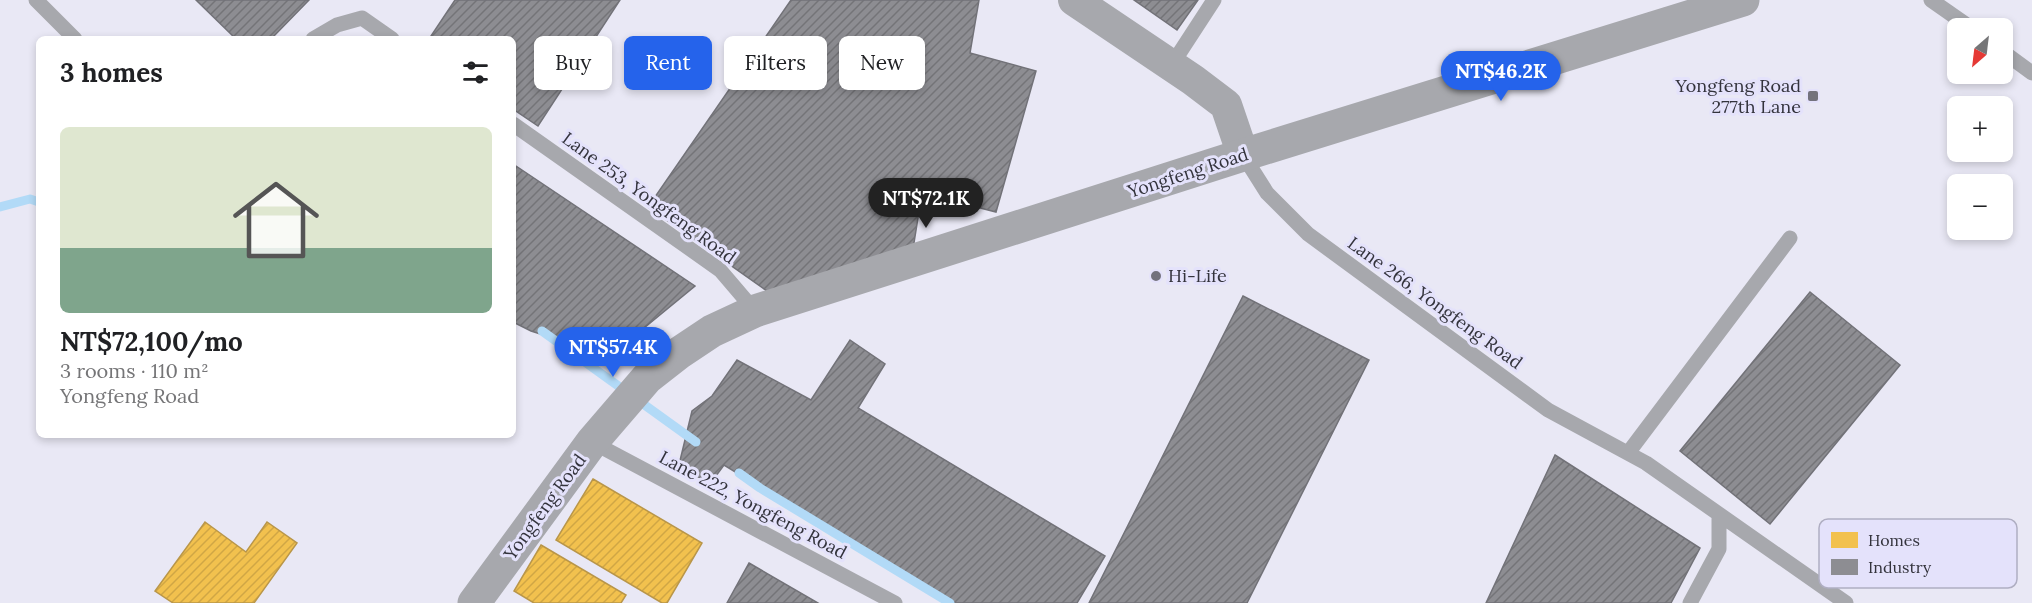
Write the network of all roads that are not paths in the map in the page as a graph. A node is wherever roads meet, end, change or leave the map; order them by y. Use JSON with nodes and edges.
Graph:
{"nodes":[{"id":1,"x":36,"y":0,"type":"edge"},
{"id":2,"x":1074,"y":0,"type":"edge"},
{"id":3,"x":1214,"y":0,"type":"edge"},
{"id":4,"x":1743,"y":0,"type":"edge"},
{"id":5,"x":1931,"y":0,"type":"edge"},
{"id":6,"x":1957,"y":18,"type":"edge"},
{"id":7,"x":72,"y":36,"type":"edge"},
{"id":8,"x":318,"y":36,"type":"edge"},
{"id":9,"x":388,"y":36,"type":"edge"},
{"id":10,"x":2013,"y":59,"type":"edge"},
{"id":11,"x":1171,"y":66,"type":"junction"},
{"id":12,"x":2032,"y":73,"type":"edge"},
{"id":13,"x":516,"y":126,"type":"edge"},
{"id":14,"x":1243,"y":155,"type":"junction"},
{"id":15,"x":1791,"y":238,"type":"dead end"},
{"id":16,"x":755,"y":310,"type":"junction"},
{"id":17,"x":592,"y":442,"type":"junction"},
{"id":18,"x":1628,"y":453,"type":"junction"},
{"id":19,"x":1719,"y":514,"type":"junction"},
{"id":20,"x":1819,"y":584,"type":"edge"},
{"id":21,"x":1825,"y":588,"type":"edge"},
{"id":22,"x":474,"y":603,"type":"edge"},
{"id":23,"x":895,"y":603,"type":"edge"},
{"id":24,"x":1690,"y":603,"type":"edge"},
{"id":25,"x":1846,"y":603,"type":"edge"}],
"edges":[{"from":1,"to":7,"type":"lane"},
{"from":2,"to":11,"type":"street"},
{"from":3,"to":11,"type":"lane"},
{"from":4,"to":14,"type":"street","name":"Yongfeng Road"},
{"from":5,"to":6,"type":"lane"},
{"from":8,"to":9,"type":"lane"},
{"from":10,"to":12,"type":"lane"},
{"from":11,"to":14,"type":"street"},
{"from":13,"to":16,"type":"lane","name":"Lane 253, Yongfeng Road"},
{"from":14,"to":16,"type":"street","name":"Yongfeng Road"},
{"from":14,"to":18,"type":"lane","name":"Lane 266, Yongfeng Road"},
{"from":15,"to":18,"type":"lane"},
{"from":16,"to":17,"type":"street","name":"Yongfeng Road"},
{"from":17,"to":22,"type":"street","name":"Yongfeng Road"},
{"from":17,"to":23,"type":"lane","name":"Lane 222, Yongfeng Road"},
{"from":18,"to":19,"type":"lane","name":"Lane 266, Yongfeng Road"},
{"from":19,"to":20,"type":"lane","name":"Lane 266, Yongfeng Road"},
{"from":19,"to":24,"type":"lane"},
{"from":21,"to":25,"type":"lane","name":"Lane 266, Yongfeng Road"}]}
